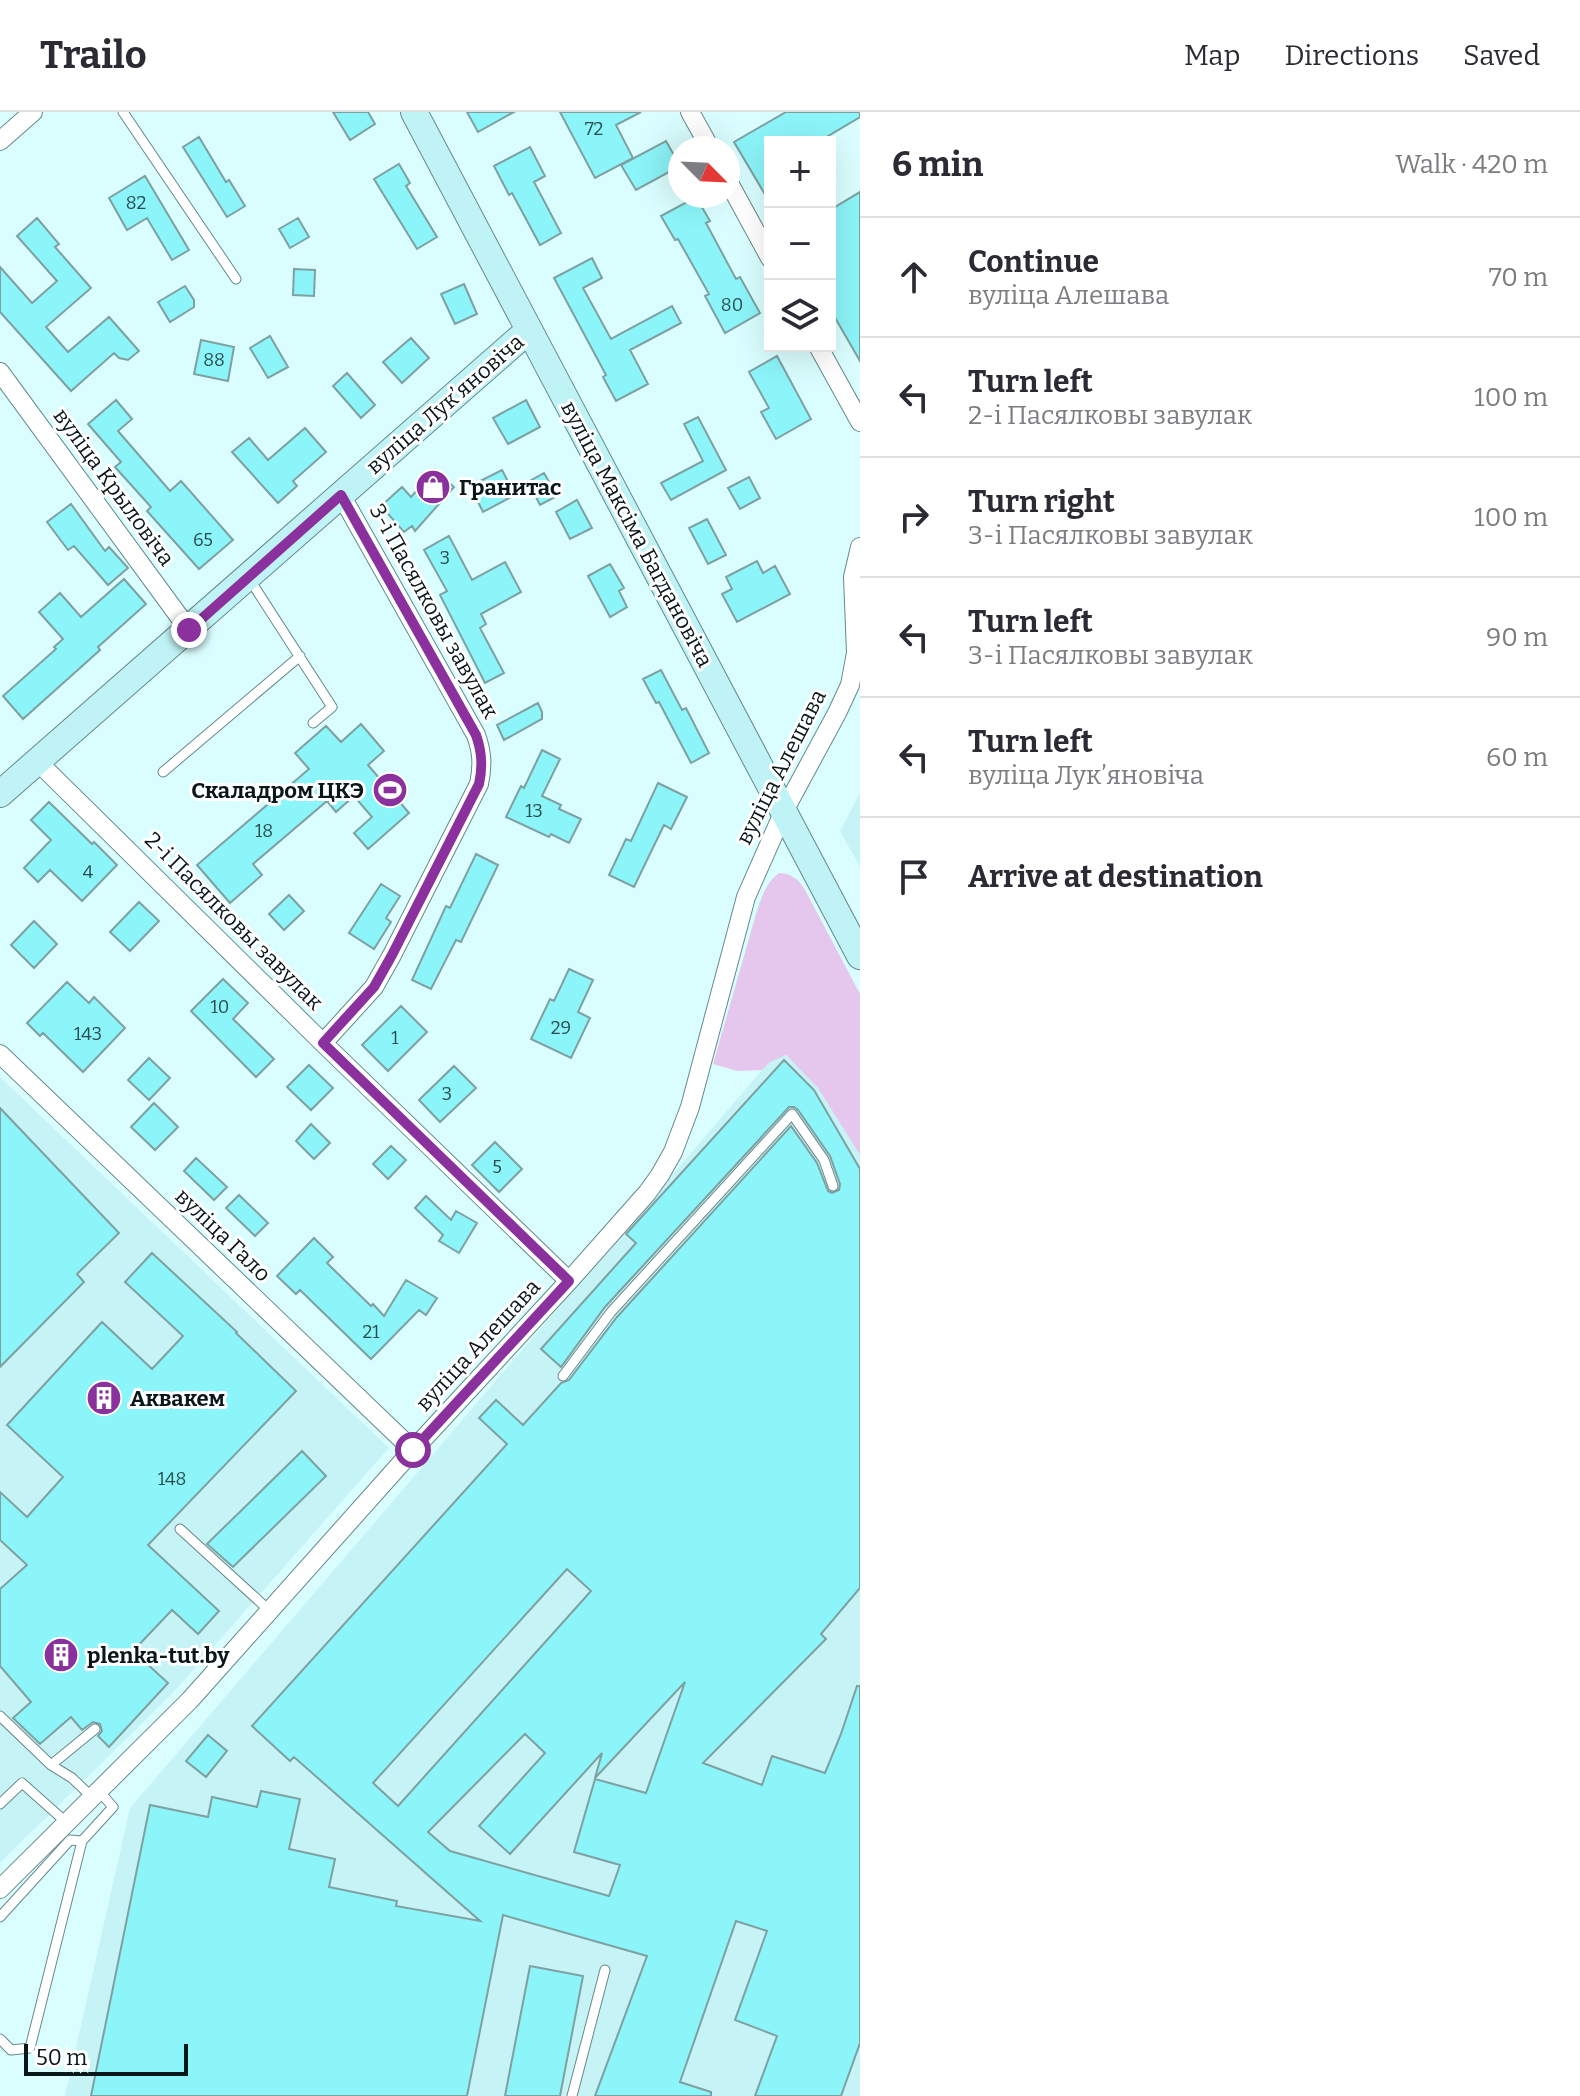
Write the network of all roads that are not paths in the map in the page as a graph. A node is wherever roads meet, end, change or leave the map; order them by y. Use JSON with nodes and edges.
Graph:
{"nodes":[{"id":1,"x":33,"y":112,"type":"edge"},
{"id":2,"x":123,"y":112,"type":"edge"},
{"id":3,"x":414,"y":112,"type":"edge"},
{"id":4,"x":690,"y":112,"type":"edge"},
{"id":5,"x":703,"y":136,"type":"edge"},
{"id":6,"x":0,"y":141,"type":"edge"},
{"id":7,"x":740,"y":203,"type":"edge"},
{"id":8,"x":764,"y":247,"type":"edge"},
{"id":9,"x":236,"y":279,"type":"dead end"},
{"id":10,"x":529,"y":330,"type":"junction"},
{"id":11,"x":821,"y":352,"type":"edge"},
{"id":12,"x":0,"y":372,"type":"edge"},
{"id":13,"x":860,"y":422,"type":"edge"},
{"id":14,"x":341,"y":495,"type":"junction"},
{"id":15,"x":860,"y":547,"type":"edge"},
{"id":16,"x":248,"y":577,"type":"junction"},
{"id":17,"x":189,"y":630,"type":"junction"},
{"id":18,"x":858,"y":650,"type":"edge"},
{"id":19,"x":300,"y":656,"type":"junction"},
{"id":20,"x":313,"y":723,"type":"dead end"},
{"id":21,"x":37,"y":761,"type":"junction"},
{"id":22,"x":163,"y":772,"type":"dead end"},
{"id":23,"x":0,"y":794,"type":"edge"},
{"id":24,"x":784,"y":811,"type":"junction"},
{"id":25,"x":860,"y":956,"type":"edge"},
{"id":26,"x":323,"y":1043,"type":"junction"},
{"id":27,"x":0,"y":1054,"type":"edge"},
{"id":28,"x":833,"y":1186,"type":"dead end"},
{"id":29,"x":569,"y":1281,"type":"junction"},
{"id":30,"x":563,"y":1376,"type":"dead end"},
{"id":31,"x":413,"y":1450,"type":"junction"},
{"id":32,"x":180,"y":1529,"type":"dead end"},
{"id":33,"x":270,"y":1611,"type":"junction"},
{"id":34,"x":0,"y":1716,"type":"edge"},
{"id":35,"x":95,"y":1729,"type":"dead end"},
{"id":36,"x":51,"y":1765,"type":"junction"},
{"id":37,"x":96,"y":1794,"type":"junction"},
{"id":38,"x":0,"y":1804,"type":"edge"},
{"id":39,"x":67,"y":1823,"type":"junction"},
{"id":40,"x":82,"y":1841,"type":"junction"},
{"id":41,"x":0,"y":1889,"type":"edge"},
{"id":42,"x":0,"y":1917,"type":"edge"},
{"id":43,"x":605,"y":1970,"type":"dead end"},
{"id":44,"x":0,"y":2039,"type":"edge"},
{"id":45,"x":572,"y":2096,"type":"edge"}],
"edges":[{"from":1,"to":6,"type":"street"},
{"from":2,"to":9,"type":"lane"},
{"from":3,"to":10,"type":"main road","name":"вуліца Максіма Багдановіча"},
{"from":4,"to":5,"type":"street"},
{"from":7,"to":8,"type":"street"},
{"from":10,"to":14,"type":"main road","name":"вуліца Лукʼяновіча"},
{"from":10,"to":24,"type":"main road","name":"вуліца Максіма Багдановіча"},
{"from":11,"to":13,"type":"street"},
{"from":12,"to":17,"type":"street","name":"вуліца Крыловіча"},
{"from":14,"to":16,"type":"main road","name":"вуліца Лукʼяновіча"},
{"from":14,"to":26,"type":"street","name":"3-і Пасялковы завулак"},
{"from":15,"to":18,"type":"street","name":"вуліца Алешава"},
{"from":16,"to":17,"type":"main road","name":"вуліца Лукʼяновіча"},
{"from":16,"to":19,"type":"lane"},
{"from":17,"to":21,"type":"main road","name":"вуліца Лукʼяновіча"},
{"from":18,"to":24,"type":"street","name":"вуліца Алешава"},
{"from":19,"to":20,"type":"lane"},
{"from":19,"to":22,"type":"lane"},
{"from":21,"to":23,"type":"main road","name":"вуліца Лукʼяновіча"},
{"from":21,"to":26,"type":"street","name":"2-і Пасялковы завулак"},
{"from":24,"to":25,"type":"main road","name":"вуліца Максіма Багдановіча"},
{"from":24,"to":29,"type":"street","name":"вуліца Алешава"},
{"from":26,"to":29,"type":"street","name":"2-і Пасялковы завулак"},
{"from":27,"to":31,"type":"street","name":"вуліца Гало"},
{"from":28,"to":30,"type":"lane"},
{"from":29,"to":31,"type":"street","name":"вуліца Алешава"},
{"from":31,"to":33,"type":"street","name":"вуліца Алешава"},
{"from":32,"to":33,"type":"lane"},
{"from":33,"to":37,"type":"street","name":"вуліца Алешава"},
{"from":34,"to":36,"type":"lane"},
{"from":35,"to":36,"type":"lane"},
{"from":36,"to":37,"type":"lane"},
{"from":37,"to":39,"type":"street","name":"вуліца Алешава"},
{"from":37,"to":40,"type":"lane"},
{"from":38,"to":39,"type":"lane"},
{"from":39,"to":41,"type":"street","name":"вуліца Алешава"},
{"from":40,"to":42,"type":"lane"},
{"from":40,"to":44,"type":"lane"},
{"from":43,"to":45,"type":"lane"}]}
